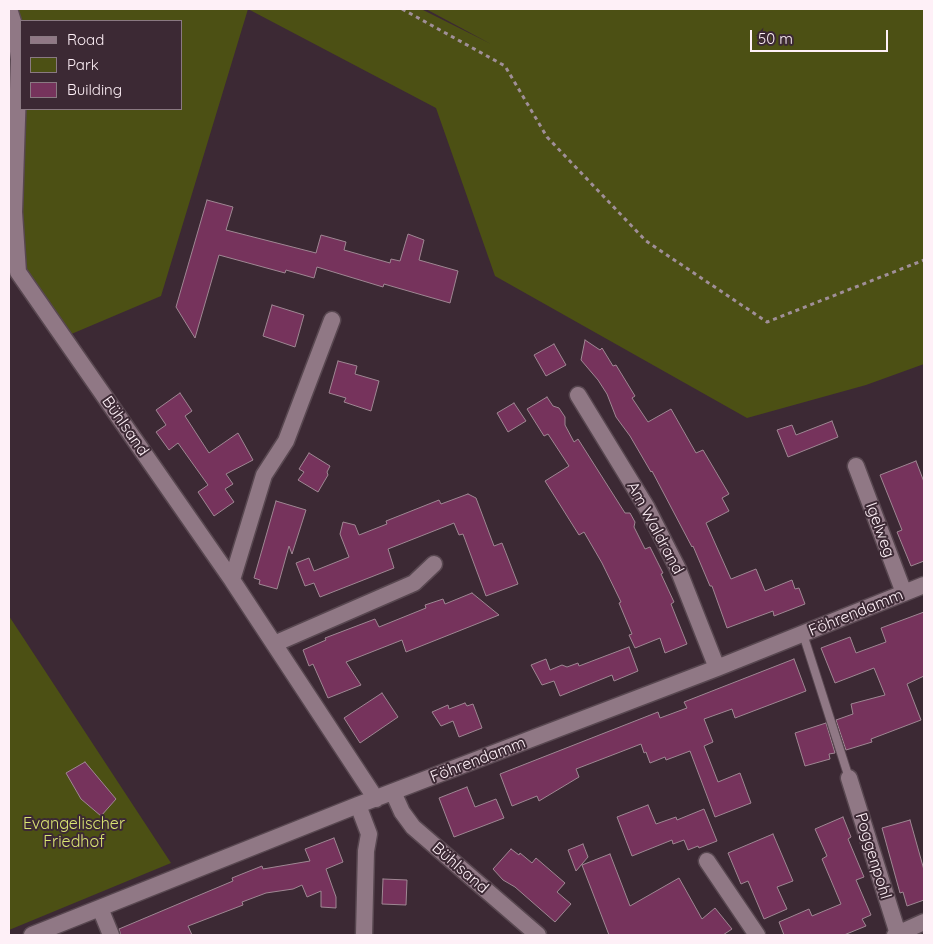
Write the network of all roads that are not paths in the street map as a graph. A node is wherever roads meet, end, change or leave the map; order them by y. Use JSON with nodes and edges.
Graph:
{"nodes":[{"id":1,"x":9,"y":9,"type":"edge"},
{"id":2,"x":332,"y":320,"type":"dead end"},
{"id":3,"x":578,"y":395,"type":"dead end"},
{"id":4,"x":856,"y":466,"type":"dead end"},
{"id":5,"x":434,"y":564,"type":"dead end"},
{"id":6,"x":232,"y":580,"type":"junction"},
{"id":7,"x":924,"y":585,"type":"edge"},
{"id":8,"x":904,"y":593,"type":"junction"},
{"id":9,"x":803,"y":634,"type":"junction"},
{"id":10,"x":274,"y":644,"type":"junction"},
{"id":11,"x":717,"y":668,"type":"junction"},
{"id":12,"x":849,"y":778,"type":"joint"},
{"id":13,"x":394,"y":792,"type":"junction"},
{"id":14,"x":376,"y":799,"type":"junction"},
{"id":15,"x":358,"y":806,"type":"junction"},
{"id":16,"x":707,"y":861,"type":"dead end"},
{"id":17,"x":100,"y":908,"type":"junction"},
{"id":18,"x":924,"y":922,"type":"edge"},
{"id":19,"x":896,"y":934,"type":"edge"},
{"id":20,"x":32,"y":935,"type":"edge"},
{"id":21,"x":111,"y":935,"type":"edge"},
{"id":22,"x":364,"y":935,"type":"edge"},
{"id":23,"x":538,"y":935,"type":"edge"},
{"id":24,"x":757,"y":935,"type":"edge"}],
"edges":[{"from":1,"to":6,"type":"street","name":"Bühlsand"},
{"from":2,"to":6,"type":"street"},
{"from":3,"to":11,"type":"street","name":"Am Waldrand"},
{"from":4,"to":8,"type":"street","name":"Igelweg"},
{"from":5,"to":10,"type":"street"},
{"from":6,"to":10,"type":"street","name":"Bühlsand"},
{"from":7,"to":8,"type":"street","name":"Föhrendamm"},
{"from":8,"to":9,"type":"street","name":"Föhrendamm"},
{"from":9,"to":11,"type":"street","name":"Föhrendamm"},
{"from":9,"to":12,"type":"lane"},
{"from":10,"to":14,"type":"street","name":"Bühlsand"},
{"from":11,"to":13,"type":"street","name":"Föhrendamm"},
{"from":12,"to":19,"type":"street","name":"Poggenpohl"},
{"from":13,"to":14,"type":"street","name":"Föhrendamm"},
{"from":13,"to":23,"type":"street","name":"Bühlsand"},
{"from":14,"to":15,"type":"street","name":"Föhrendamm"},
{"from":15,"to":17,"type":"street","name":"Föhrendamm"},
{"from":15,"to":22,"type":"street"},
{"from":16,"to":24,"type":"street"},
{"from":17,"to":20,"type":"street","name":"Föhrendamm"},
{"from":17,"to":21,"type":"street"},
{"from":18,"to":19,"type":"street","name":"Poggenpohl"}]}
